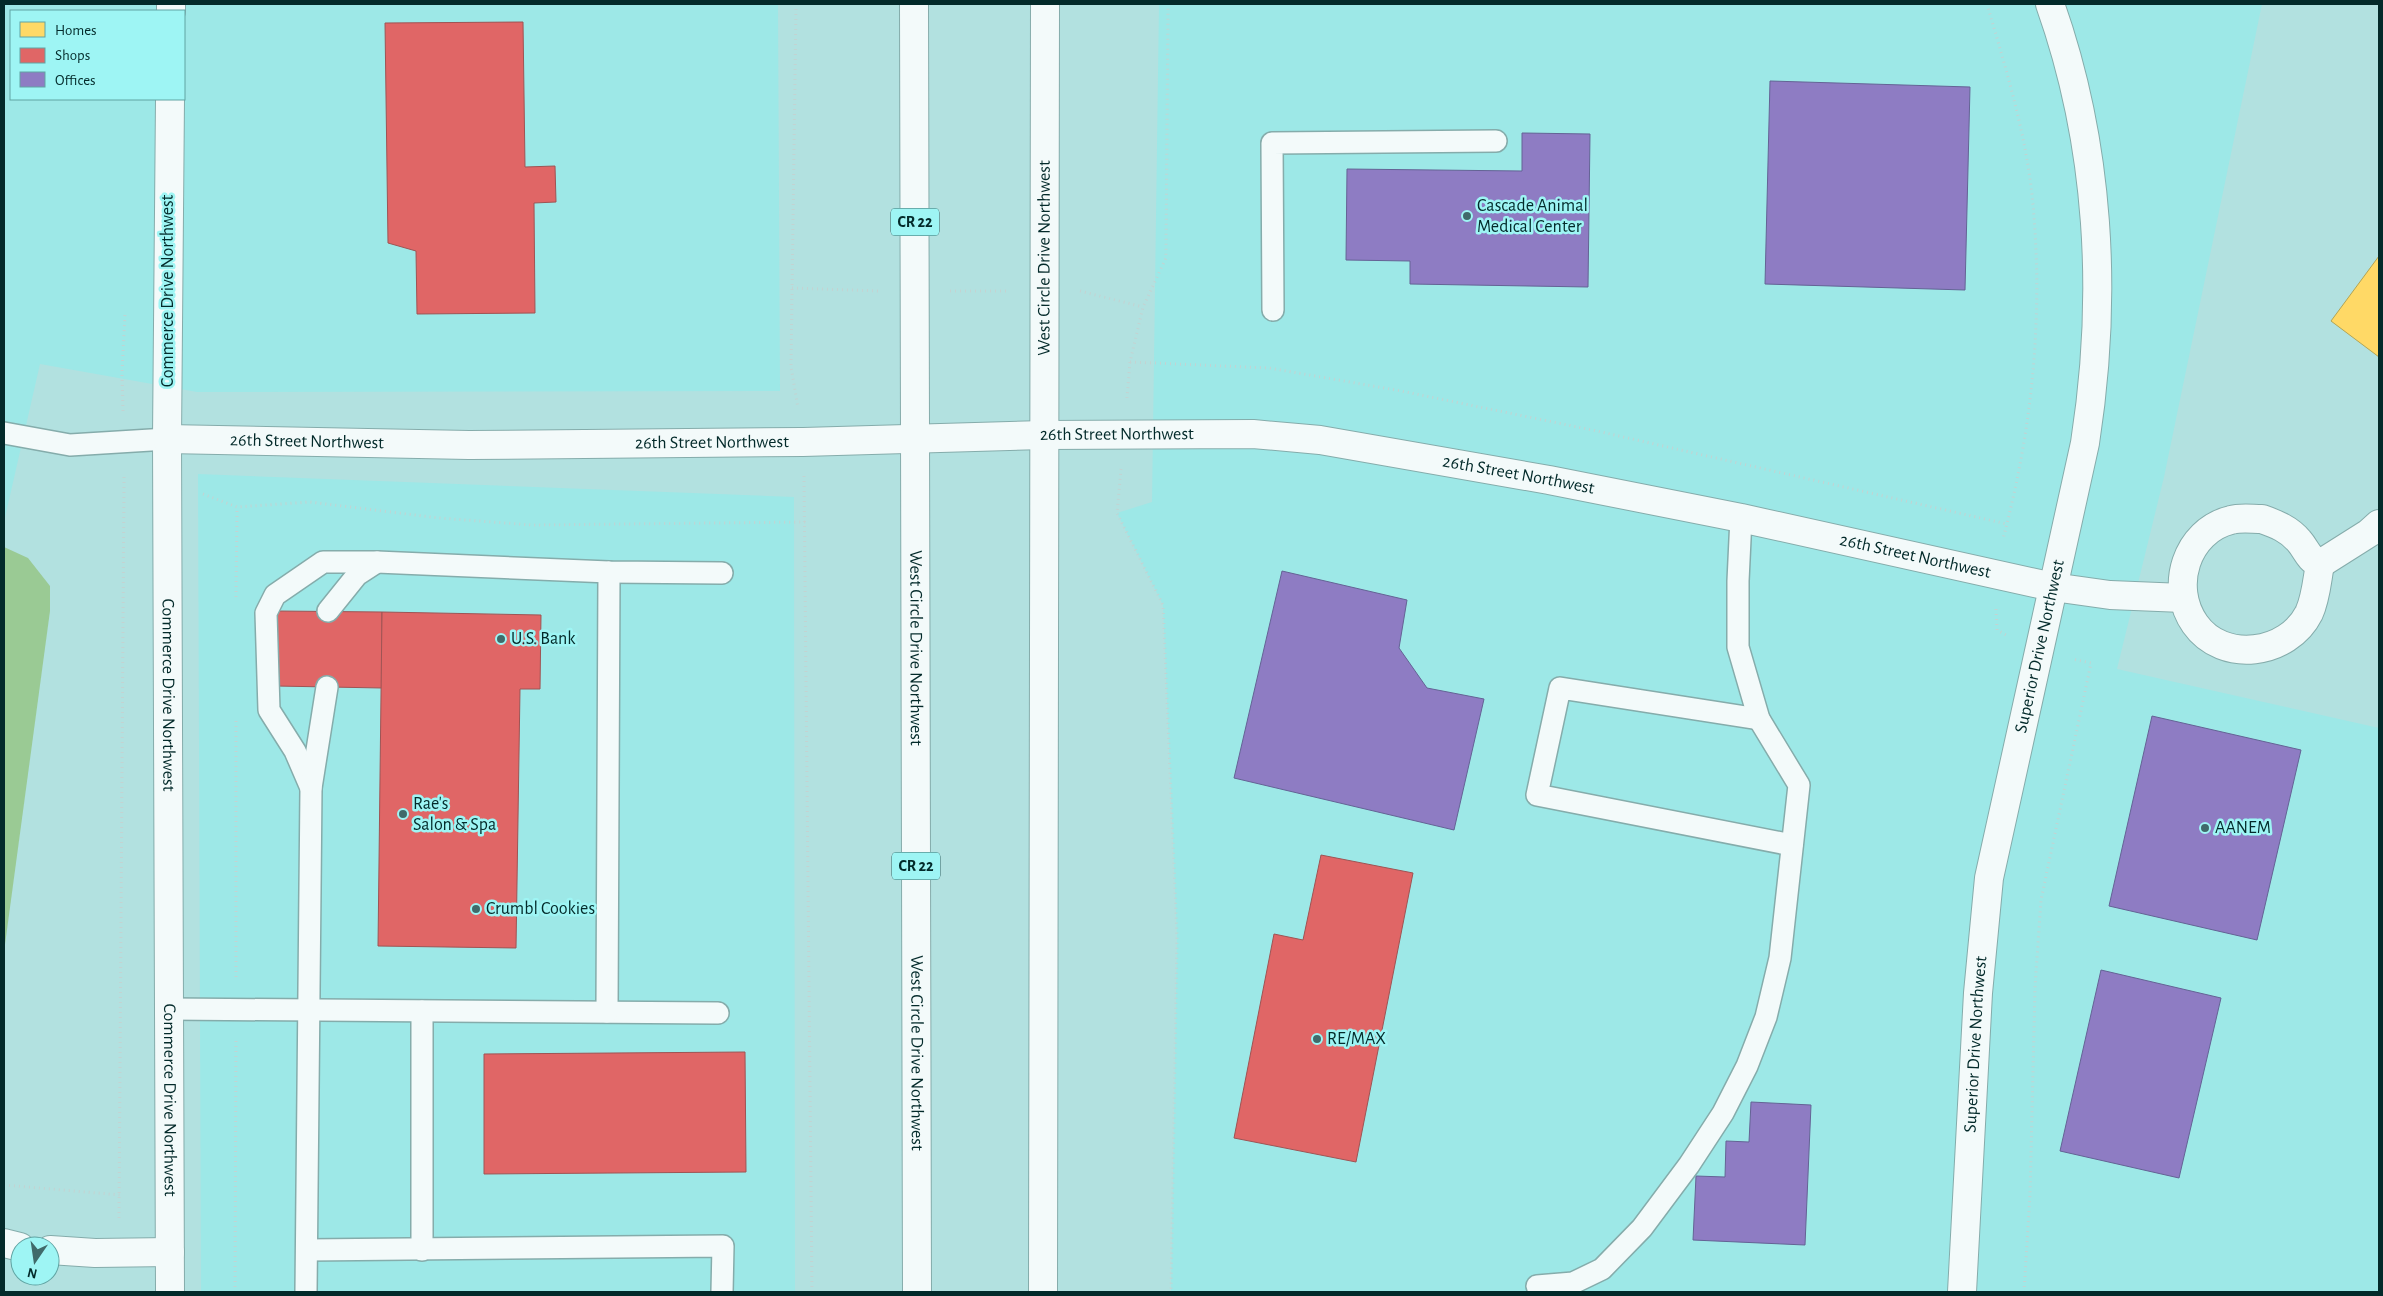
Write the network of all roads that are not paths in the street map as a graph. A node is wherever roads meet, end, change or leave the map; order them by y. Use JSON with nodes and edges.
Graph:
{"nodes":[{"id":1,"x":914,"y":4,"type":"edge"},
{"id":2,"x":1045,"y":4,"type":"edge"},
{"id":3,"x":2050,"y":4,"type":"edge"},
{"id":4,"x":170,"y":100,"type":"edge"},
{"id":5,"x":1496,"y":141,"type":"dead end"},
{"id":6,"x":1273,"y":310,"type":"dead end"},
{"id":7,"x":4,"y":433,"type":"edge"},
{"id":8,"x":1044,"y":435,"type":"junction"},
{"id":9,"x":167,"y":439,"type":"junction"},
{"id":10,"x":916,"y":440,"type":"junction"},
{"id":11,"x":1741,"y":518,"type":"junction"},
{"id":12,"x":2379,"y":524,"type":"edge"},
{"id":13,"x":377,"y":562,"type":"junction"},
{"id":14,"x":2320,"y":564,"type":"junction"},
{"id":15,"x":609,"y":572,"type":"junction"},
{"id":16,"x":722,"y":572,"type":"dead end"},
{"id":17,"x":2053,"y":587,"type":"junction"},
{"id":18,"x":2183,"y":598,"type":"junction"},
{"id":19,"x":328,"y":611,"type":"dead end"},
{"id":20,"x":327,"y":687,"type":"dead end"},
{"id":21,"x":1759,"y":719,"type":"junction"},
{"id":22,"x":311,"y":788,"type":"junction"},
{"id":23,"x":1792,"y":846,"type":"junction"},
{"id":24,"x":169,"y":1009,"type":"junction"},
{"id":25,"x":310,"y":1010,"type":"junction"},
{"id":26,"x":422,"y":1011,"type":"junction"},
{"id":27,"x":607,"y":1012,"type":"junction"},
{"id":28,"x":718,"y":1013,"type":"dead end"},
{"id":29,"x":307,"y":1250,"type":"junction"},
{"id":30,"x":422,"y":1250,"type":"junction"},
{"id":31,"x":60,"y":1251,"type":"edge"},
{"id":32,"x":170,"y":1252,"type":"junction"},
{"id":33,"x":1537,"y":1286,"type":"dead end"},
{"id":34,"x":170,"y":1292,"type":"edge"},
{"id":35,"x":306,"y":1292,"type":"edge"},
{"id":36,"x":722,"y":1292,"type":"edge"},
{"id":37,"x":916,"y":1292,"type":"edge"},
{"id":38,"x":1043,"y":1292,"type":"edge"},
{"id":39,"x":1962,"y":1292,"type":"edge"}],
"edges":[{"from":1,"to":10,"type":"street","name":"West Circle Drive Northwest","number":"CR 22"},
{"from":2,"to":8,"type":"street","name":"West Circle Drive Northwest"},
{"from":3,"to":17,"type":"street","name":"Superior Drive Northwest"},
{"from":4,"to":9,"type":"street","name":"Commerce Drive Northwest"},
{"from":5,"to":6,"type":"lane"},
{"from":7,"to":9,"type":"lane"},
{"from":8,"to":10,"type":"street","name":"26th Street Northwest"},
{"from":8,"to":11,"type":"street","name":"26th Street Northwest"},
{"from":8,"to":38,"type":"street","name":"West Circle Drive Northwest"},
{"from":9,"to":10,"type":"street","name":"26th Street Northwest"},
{"from":9,"to":24,"type":"street","name":"Commerce Drive Northwest"},
{"from":10,"to":37,"type":"street","name":"West Circle Drive Northwest","number":"CR 22"},
{"from":11,"to":17,"type":"street","name":"26th Street Northwest"},
{"from":11,"to":21,"type":"lane"},
{"from":12,"to":14,"type":"street"},
{"from":13,"to":15,"type":"lane"},
{"from":13,"to":19,"type":"lane"},
{"from":13,"to":22,"type":"lane"},
{"from":14,"to":18,"type":"street"},
{"from":14,"to":18,"type":"street"},
{"from":15,"to":16,"type":"lane"},
{"from":15,"to":27,"type":"lane"},
{"from":17,"to":18,"type":"street","name":"26th Street Northwest"},
{"from":17,"to":39,"type":"street","name":"Superior Drive Northwest"},
{"from":20,"to":22,"type":"lane"},
{"from":21,"to":23,"type":"lane"},
{"from":21,"to":23,"type":"lane"},
{"from":22,"to":25,"type":"lane"},
{"from":23,"to":33,"type":"lane"},
{"from":24,"to":25,"type":"lane"},
{"from":24,"to":32,"type":"street","name":"Commerce Drive Northwest"},
{"from":25,"to":26,"type":"lane"},
{"from":25,"to":29,"type":"lane"},
{"from":26,"to":27,"type":"lane"},
{"from":26,"to":30,"type":"lane"},
{"from":27,"to":28,"type":"lane"},
{"from":29,"to":30,"type":"lane"},
{"from":29,"to":35,"type":"lane"},
{"from":30,"to":36,"type":"lane"},
{"from":31,"to":32,"type":"street"},
{"from":32,"to":34,"type":"street","name":"Commerce Drive Northwest"}]}
